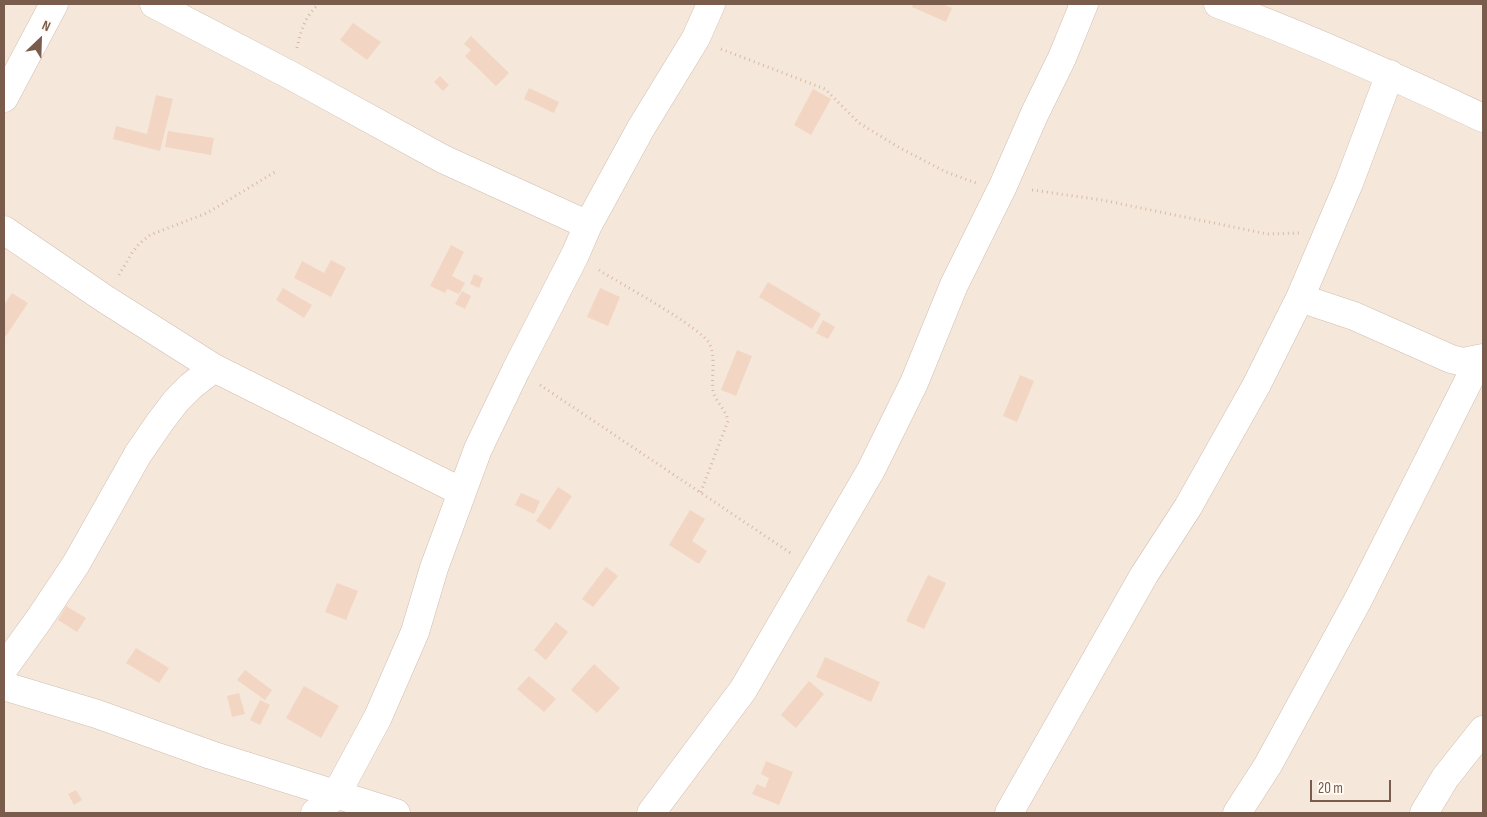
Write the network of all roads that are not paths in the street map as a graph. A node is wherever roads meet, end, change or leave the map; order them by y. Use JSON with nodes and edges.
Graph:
{"nodes":[{"id":1,"x":54,"y":4,"type":"edge"},
{"id":2,"x":154,"y":4,"type":"edge"},
{"id":3,"x":711,"y":4,"type":"edge"},
{"id":4,"x":1084,"y":4,"type":"edge"},
{"id":5,"x":1218,"y":4,"type":"edge"},
{"id":6,"x":1390,"y":74,"type":"junction"},
{"id":7,"x":4,"y":98,"type":"edge"},
{"id":8,"x":1483,"y":118,"type":"edge"},
{"id":9,"x":588,"y":225,"type":"junction"},
{"id":10,"x":4,"y":230,"type":"edge"},
{"id":11,"x":1300,"y":298,"type":"junction"},
{"id":12,"x":1480,"y":360,"type":"edge"},
{"id":13,"x":214,"y":368,"type":"junction"},
{"id":14,"x":462,"y":492,"type":"junction"},
{"id":15,"x":4,"y":668,"type":"edge"},
{"id":16,"x":4,"y":686,"type":"edge"},
{"id":17,"x":1483,"y":730,"type":"edge"},
{"id":18,"x":336,"y":795,"type":"junction"},
{"id":19,"x":315,"y":813,"type":"edge"},
{"id":20,"x":396,"y":813,"type":"edge"},
{"id":21,"x":652,"y":813,"type":"edge"},
{"id":22,"x":1009,"y":813,"type":"edge"},
{"id":23,"x":1237,"y":813,"type":"edge"},
{"id":24,"x":1424,"y":813,"type":"edge"}],
"edges":[{"from":1,"to":7,"type":"street"},
{"from":2,"to":9,"type":"street"},
{"from":3,"to":9,"type":"street"},
{"from":4,"to":21,"type":"street"},
{"from":5,"to":6,"type":"street"},
{"from":6,"to":8,"type":"street"},
{"from":6,"to":11,"type":"street"},
{"from":9,"to":14,"type":"street"},
{"from":10,"to":13,"type":"street"},
{"from":11,"to":12,"type":"street"},
{"from":11,"to":22,"type":"street"},
{"from":12,"to":23,"type":"street"},
{"from":13,"to":14,"type":"street"},
{"from":13,"to":15,"type":"street"},
{"from":14,"to":18,"type":"street"},
{"from":16,"to":18,"type":"street"},
{"from":17,"to":24,"type":"street"},
{"from":18,"to":19,"type":"street"},
{"from":18,"to":20,"type":"street"}]}
